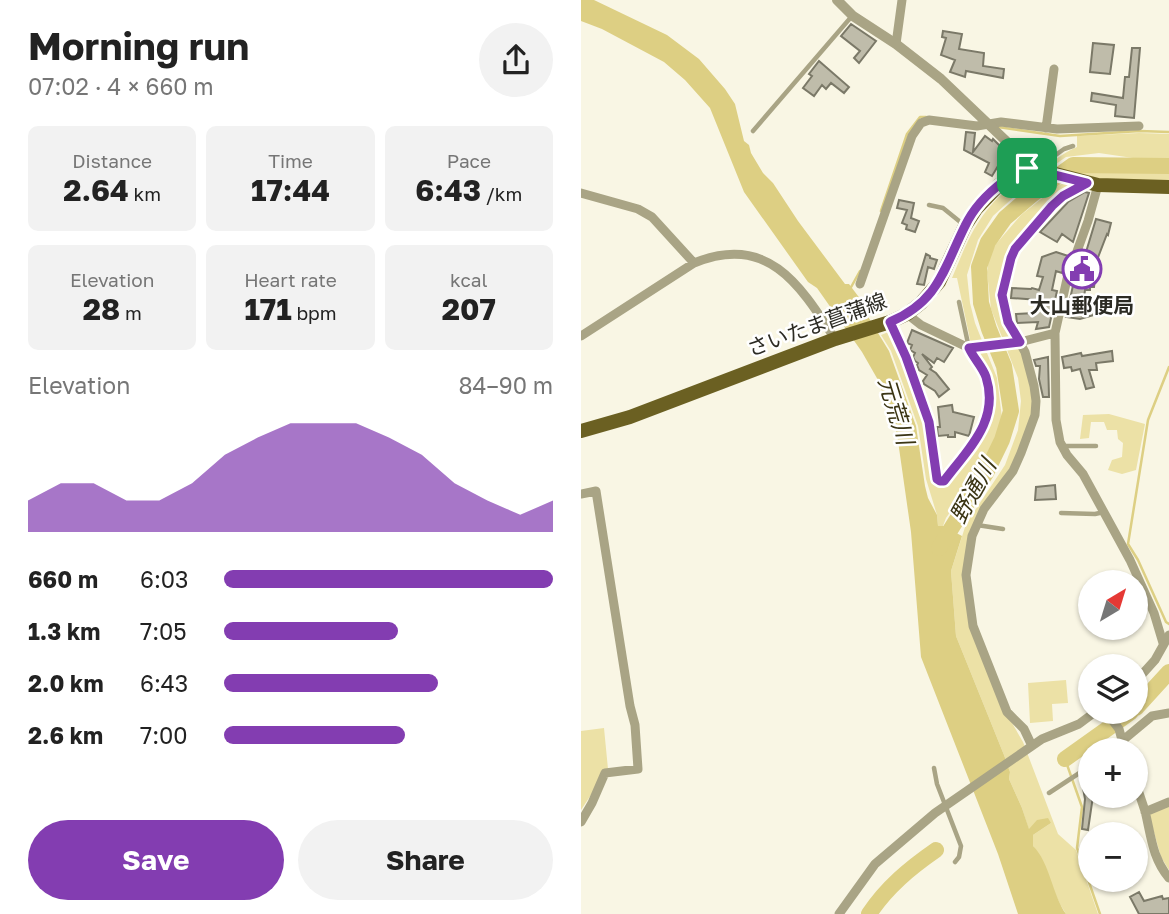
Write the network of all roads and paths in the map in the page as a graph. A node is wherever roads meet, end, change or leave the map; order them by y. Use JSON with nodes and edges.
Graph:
{"nodes":[{"id":1,"x":837,"y":0,"type":"edge"},
{"id":2,"x":902,"y":0,"type":"edge"},
{"id":3,"x":853,"y":16,"type":"junction"},
{"id":4,"x":896,"y":44,"type":"junction"},
{"id":5,"x":1054,"y":69,"type":"dead end"},
{"id":6,"x":989,"y":125,"type":"junction"},
{"id":7,"x":1139,"y":126,"type":"dead end"},
{"id":8,"x":1046,"y":128,"type":"junction"},
{"id":9,"x":753,"y":131,"type":"dead end"},
{"id":10,"x":1073,"y":146,"type":"dead end"},
{"id":11,"x":1034,"y":169,"type":"junction"},
{"id":12,"x":1089,"y":183,"type":"junction"},
{"id":13,"x":1169,"y":187,"type":"edge"},
{"id":14,"x":581,"y":194,"type":"edge"},
{"id":15,"x":929,"y":205,"type":"dead end"},
{"id":16,"x":965,"y":226,"type":"junction"},
{"id":17,"x":694,"y":263,"type":"junction"},
{"id":18,"x":860,"y":284,"type":"dead end"},
{"id":19,"x":959,"y":302,"type":"dead end"},
{"id":20,"x":907,"y":314,"type":"junction"},
{"id":21,"x":888,"y":323,"type":"junction"},
{"id":22,"x":1055,"y":333,"type":"junction"},
{"id":23,"x":581,"y":336,"type":"edge"},
{"id":24,"x":836,"y":339,"type":"junction"},
{"id":25,"x":1019,"y":342,"type":"junction"},
{"id":26,"x":971,"y":348,"type":"junction"},
{"id":27,"x":581,"y":431,"type":"edge"},
{"id":28,"x":1062,"y":446,"type":"junction"},
{"id":29,"x":1096,"y":446,"type":"dead end"},
{"id":30,"x":581,"y":494,"type":"edge"},
{"id":31,"x":1104,"y":512,"type":"junction"},
{"id":32,"x":1061,"y":513,"type":"dead end"},
{"id":33,"x":977,"y":524,"type":"junction"},
{"id":34,"x":1003,"y":529,"type":"dead end"},
{"id":35,"x":1166,"y":639,"type":"edge"},
{"id":36,"x":1148,"y":667,"type":"edge"},
{"id":37,"x":1169,"y":713,"type":"edge"},
{"id":38,"x":1079,"y":724,"type":"edge"},
{"id":39,"x":1131,"y":738,"type":"edge"},
{"id":40,"x":1029,"y":748,"type":"junction"},
{"id":41,"x":934,"y":768,"type":"dead end"},
{"id":42,"x":1078,"y":774,"type":"edge"},
{"id":43,"x":1049,"y":793,"type":"dead end"},
{"id":44,"x":1169,"y":802,"type":"edge"},
{"id":45,"x":948,"y":805,"type":"junction"},
{"id":46,"x":1144,"y":808,"type":"edge"},
{"id":47,"x":1145,"y":812,"type":"junction"},
{"id":48,"x":581,"y":822,"type":"edge"},
{"id":49,"x":955,"y":862,"type":"dead end"},
{"id":50,"x":1169,"y":878,"type":"edge"},
{"id":51,"x":839,"y":914,"type":"edge"}],
"edges":[{"from":1,"to":3,"type":"street"},
{"from":2,"to":4,"type":"street"},
{"from":3,"to":4,"type":"street"},
{"from":3,"to":9,"type":"lane"},
{"from":4,"to":6,"type":"street"},
{"from":5,"to":8,"type":"street"},
{"from":6,"to":8,"type":"street"},
{"from":6,"to":11,"type":"street"},
{"from":6,"to":18,"type":"street"},
{"from":7,"to":8,"type":"street"},
{"from":10,"to":11,"type":"lane"},
{"from":11,"to":12,"type":"main road"},
{"from":11,"to":16,"type":"main road","name":"さいたま菖蒲線"},
{"from":12,"to":13,"type":"main road"},
{"from":12,"to":22,"type":"street"},
{"from":12,"to":25,"type":"street"},
{"from":14,"to":17,"type":"street"},
{"from":15,"to":16,"type":"lane"},
{"from":16,"to":20,"type":"main road","name":"さいたま菖蒲線"},
{"from":17,"to":23,"type":"street"},
{"from":17,"to":24,"type":"street"},
{"from":19,"to":26,"type":"lane"},
{"from":20,"to":21,"type":"main road","name":"さいたま菖蒲線"},
{"from":20,"to":26,"type":"street"},
{"from":21,"to":24,"type":"main road","name":"さいたま菖蒲線"},
{"from":21,"to":26,"type":"street"},
{"from":22,"to":25,"type":"street"},
{"from":22,"to":28,"type":"street"},
{"from":24,"to":27,"type":"main road","name":"さいたま菖蒲線"},
{"from":25,"to":26,"type":"street"},
{"from":25,"to":33,"type":"street"},
{"from":28,"to":29,"type":"lane"},
{"from":28,"to":31,"type":"street"},
{"from":30,"to":48,"type":"street"},
{"from":31,"to":32,"type":"lane"},
{"from":31,"to":35,"type":"street"},
{"from":33,"to":34,"type":"lane"},
{"from":33,"to":40,"type":"street"},
{"from":35,"to":36,"type":"street"},
{"from":37,"to":39,"type":"street"},
{"from":38,"to":40,"type":"street"},
{"from":40,"to":45,"type":"street"},
{"from":41,"to":45,"type":"lane"},
{"from":42,"to":43,"type":"lane"},
{"from":44,"to":47,"type":"street"},
{"from":45,"to":49,"type":"lane"},
{"from":45,"to":51,"type":"street"},
{"from":46,"to":47,"type":"street"},
{"from":47,"to":50,"type":"street"}]}
